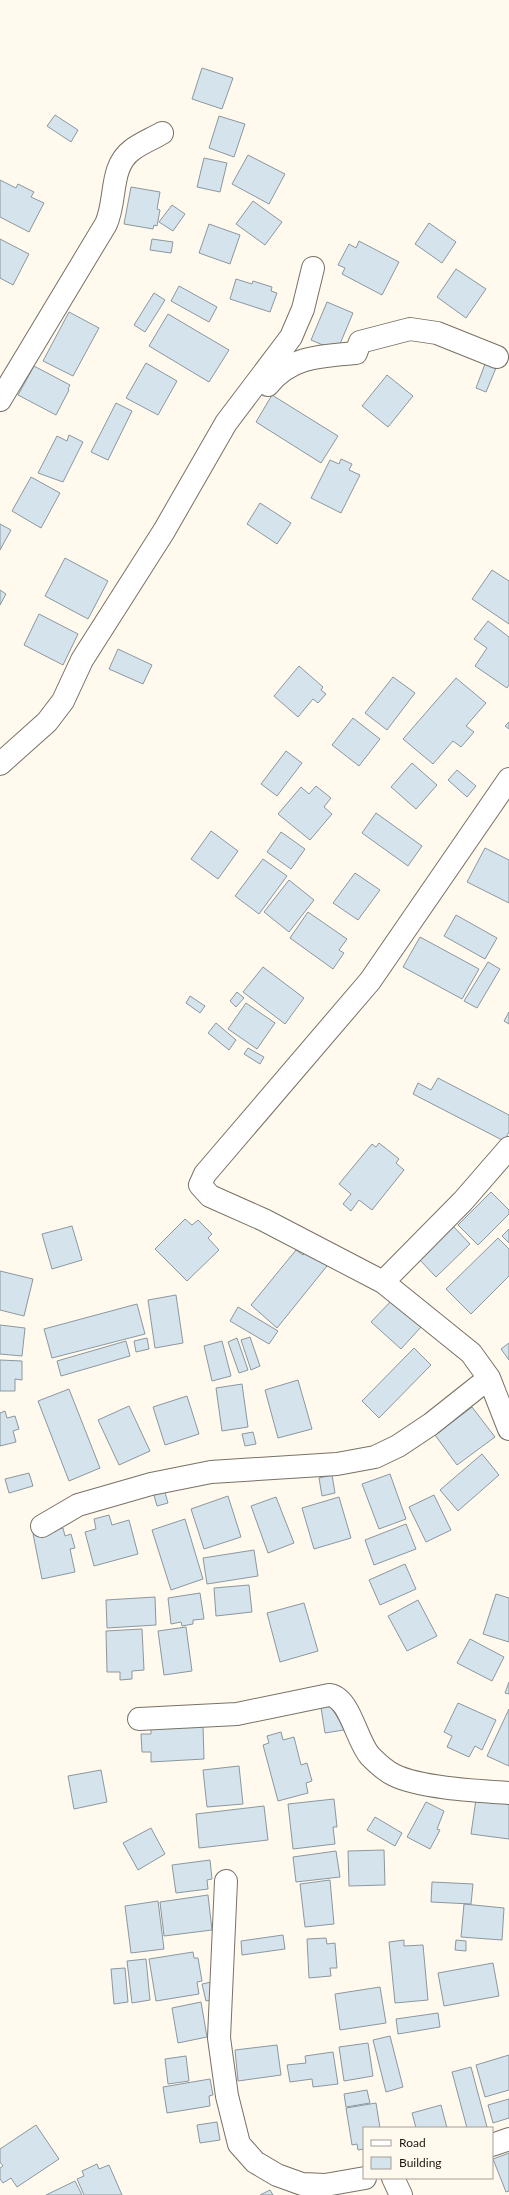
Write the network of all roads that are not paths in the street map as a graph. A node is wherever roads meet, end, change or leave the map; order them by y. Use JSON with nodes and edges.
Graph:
{"nodes":[{"id":1,"x":162,"y":133,"type":"dead end"},
{"id":2,"x":313,"y":268,"type":"dead end"},
{"id":3,"x":498,"y":358,"type":"dead end"},
{"id":4,"x":250,"y":392,"type":"junction"},
{"id":5,"x":0,"y":400,"type":"edge"},
{"id":6,"x":0,"y":764,"type":"edge"},
{"id":7,"x":509,"y":779,"type":"edge"},
{"id":8,"x":509,"y":1148,"type":"edge"},
{"id":9,"x":383,"y":1282,"type":"junction"},
{"id":10,"x":490,"y":1378,"type":"junction"},
{"id":11,"x":509,"y":1429,"type":"edge"},
{"id":12,"x":42,"y":1526,"type":"dead end"},
{"id":13,"x":139,"y":1719,"type":"dead end"},
{"id":14,"x":509,"y":1793,"type":"edge"},
{"id":15,"x":226,"y":1881,"type":"dead end"},
{"id":16,"x":509,"y":2139,"type":"edge"},
{"id":17,"x":493,"y":2145,"type":"edge"},
{"id":18,"x":363,"y":2178,"type":"edge"},
{"id":19,"x":394,"y":2179,"type":"edge"},
{"id":20,"x":401,"y":2195,"type":"edge"}],
"edges":[{"from":1,"to":5,"type":"street"},
{"from":2,"to":4,"type":"street"},
{"from":3,"to":4,"type":"street"},
{"from":4,"to":6,"type":"street"},
{"from":7,"to":9,"type":"street"},
{"from":8,"to":9,"type":"street"},
{"from":9,"to":10,"type":"street"},
{"from":10,"to":11,"type":"street"},
{"from":10,"to":12,"type":"street"},
{"from":13,"to":14,"type":"street"},
{"from":15,"to":18,"type":"street"},
{"from":16,"to":17,"type":"street"},
{"from":19,"to":20,"type":"street"}]}
